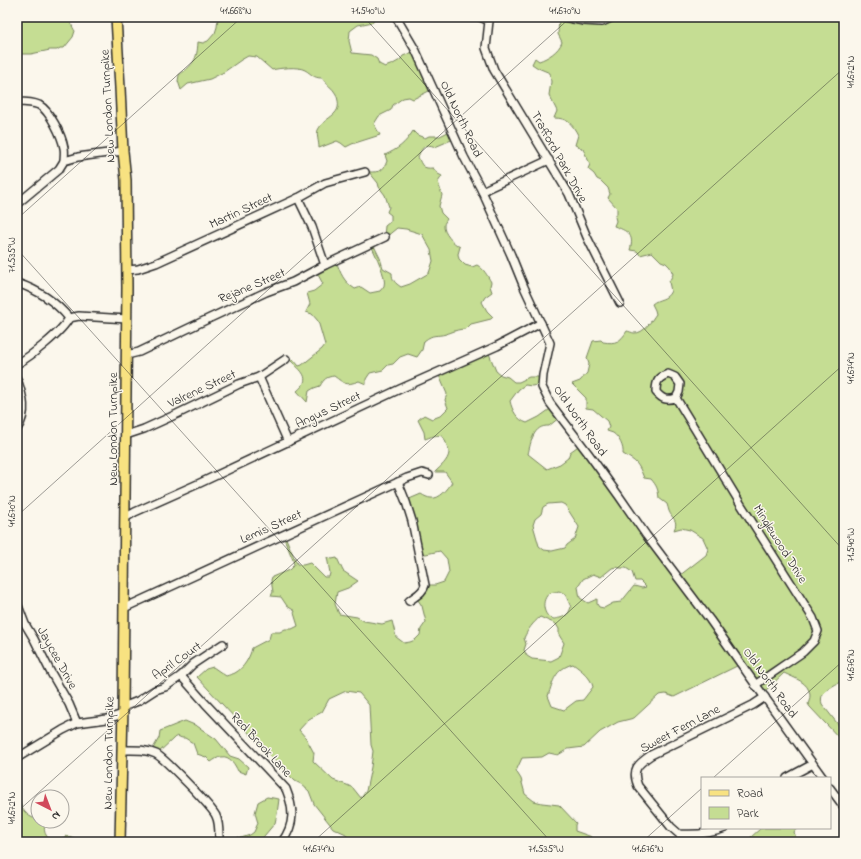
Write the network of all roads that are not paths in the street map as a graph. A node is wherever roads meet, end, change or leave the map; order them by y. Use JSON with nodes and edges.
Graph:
{"nodes":[{"id":1,"x":116,"y":17,"type":"edge"},
{"id":2,"x":396,"y":17,"type":"edge"},
{"id":3,"x":480,"y":17,"type":"edge"},
{"id":4,"x":563,"y":17,"type":"edge"},
{"id":5,"x":613,"y":17,"type":"edge"},
{"id":6,"x":490,"y":19,"type":"edge"},
{"id":7,"x":17,"y":102,"type":"edge"},
{"id":8,"x":123,"y":151,"type":"junction"},
{"id":9,"x":549,"y":160,"type":"junction"},
{"id":10,"x":64,"y":161,"type":"junction"},
{"id":11,"x":365,"y":172,"type":"dead end"},
{"id":12,"x":482,"y":191,"type":"junction"},
{"id":13,"x":298,"y":198,"type":"junction"},
{"id":14,"x":17,"y":204,"type":"edge"},
{"id":15,"x":385,"y":236,"type":"dead end"},
{"id":16,"x":325,"y":265,"type":"junction"},
{"id":17,"x":127,"y":270,"type":"junction"},
{"id":18,"x":17,"y":283,"type":"edge"},
{"id":19,"x":620,"y":303,"type":"dead end"},
{"id":20,"x":69,"y":318,"type":"junction"},
{"id":21,"x":127,"y":319,"type":"junction"},
{"id":22,"x":541,"y":323,"type":"junction"},
{"id":23,"x":127,"y":355,"type":"junction"},
{"id":24,"x":286,"y":359,"type":"dead end"},
{"id":25,"x":17,"y":364,"type":"edge"},
{"id":26,"x":258,"y":377,"type":"junction"},
{"id":27,"x":17,"y":379,"type":"edge"},
{"id":28,"x":676,"y":398,"type":"dead end"},
{"id":29,"x":17,"y":429,"type":"edge"},
{"id":30,"x":126,"y":435,"type":"junction"},
{"id":31,"x":288,"y":442,"type":"junction"},
{"id":32,"x":429,"y":475,"type":"dead end"},
{"id":33,"x":398,"y":482,"type":"junction"},
{"id":34,"x":125,"y":518,"type":"junction"},
{"id":35,"x":408,"y":601,"type":"dead end"},
{"id":36,"x":17,"y":603,"type":"edge"},
{"id":37,"x":124,"y":608,"type":"junction"},
{"id":38,"x":24,"y":624,"type":"junction"},
{"id":39,"x":17,"y":628,"type":"edge"},
{"id":40,"x":223,"y":644,"type":"dead end"},
{"id":41,"x":181,"y":676,"type":"junction"},
{"id":42,"x":756,"y":685,"type":"junction"},
{"id":43,"x":765,"y":697,"type":"junction"},
{"id":44,"x":123,"y":711,"type":"junction"},
{"id":45,"x":77,"y":723,"type":"junction"},
{"id":46,"x":122,"y":750,"type":"junction"},
{"id":47,"x":17,"y":758,"type":"edge"},
{"id":48,"x":813,"y":764,"type":"junction"},
{"id":49,"x":789,"y":777,"type":"edge"},
{"id":50,"x":822,"y":777,"type":"edge"},
{"id":51,"x":831,"y":789,"type":"edge"},
{"id":52,"x":844,"y":807,"type":"edge"},
{"id":53,"x":723,"y":829,"type":"edge"},
{"id":54,"x":219,"y":837,"type":"dead end"},
{"id":55,"x":844,"y":839,"type":"edge"},
{"id":56,"x":120,"y":842,"type":"edge"},
{"id":57,"x":282,"y":842,"type":"edge"},
{"id":58,"x":841,"y":842,"type":"edge"}],
"edges":[{"from":1,"to":8,"type":"main road","name":"New London Turnpike"},
{"from":2,"to":12,"type":"street","name":"Old North Road"},
{"from":3,"to":6,"type":"street"},
{"from":4,"to":5,"type":"street"},
{"from":6,"to":9,"type":"street","name":"Trafford Park Drive"},
{"from":7,"to":10,"type":"street"},
{"from":8,"to":10,"type":"street"},
{"from":8,"to":17,"type":"main road","name":"New London Turnpike"},
{"from":9,"to":12,"type":"street"},
{"from":9,"to":19,"type":"street","name":"Trafford Park Drive"},
{"from":10,"to":14,"type":"street"},
{"from":11,"to":13,"type":"street","name":"Martin Street"},
{"from":12,"to":22,"type":"street","name":"Old North Road"},
{"from":13,"to":16,"type":"street"},
{"from":13,"to":17,"type":"street","name":"Martin Street"},
{"from":15,"to":16,"type":"street","name":"Rejane Street"},
{"from":16,"to":23,"type":"street","name":"Rejane Street"},
{"from":17,"to":21,"type":"main road","name":"New London Turnpike"},
{"from":18,"to":20,"type":"street"},
{"from":20,"to":21,"type":"street"},
{"from":20,"to":25,"type":"street"},
{"from":21,"to":23,"type":"main road","name":"New London Turnpike"},
{"from":22,"to":31,"type":"street","name":"Angus Street"},
{"from":22,"to":42,"type":"street","name":"Old North Road"},
{"from":23,"to":30,"type":"main road","name":"New London Turnpike"},
{"from":24,"to":26,"type":"street","name":"Valrene Street"},
{"from":26,"to":30,"type":"street","name":"Valrene Street"},
{"from":26,"to":31,"type":"street"},
{"from":27,"to":29,"type":"street"},
{"from":28,"to":42,"type":"street","name":"Minglewood Drive"},
{"from":30,"to":34,"type":"main road","name":"New London Turnpike"},
{"from":31,"to":34,"type":"street","name":"Angus Street"},
{"from":32,"to":33,"type":"street","name":"Lemis Street"},
{"from":33,"to":35,"type":"street"},
{"from":33,"to":37,"type":"street","name":"Lemis Street"},
{"from":34,"to":37,"type":"main road","name":"New London Turnpike"},
{"from":36,"to":38,"type":"street","name":"Jaycee Drive"},
{"from":37,"to":44,"type":"main road","name":"New London Turnpike"},
{"from":38,"to":39,"type":"street"},
{"from":38,"to":45,"type":"street","name":"Jaycee Drive"},
{"from":40,"to":41,"type":"street","name":"April Court"},
{"from":41,"to":44,"type":"street","name":"April Court"},
{"from":41,"to":57,"type":"street","name":"Red Brook Lane"},
{"from":42,"to":43,"type":"street","name":"Old North Road"},
{"from":43,"to":48,"type":"street","name":"Old North Road"},
{"from":43,"to":53,"type":"street","name":"Sweet Fern Lane"},
{"from":44,"to":45,"type":"street","name":"April Court"},
{"from":44,"to":46,"type":"main road","name":"New London Turnpike"},
{"from":45,"to":47,"type":"street"},
{"from":46,"to":54,"type":"street"},
{"from":46,"to":56,"type":"main road","name":"New London Turnpike"},
{"from":48,"to":49,"type":"street"},
{"from":48,"to":50,"type":"street","name":"Old North Road"},
{"from":51,"to":52,"type":"street"},
{"from":55,"to":58,"type":"street"}]}
